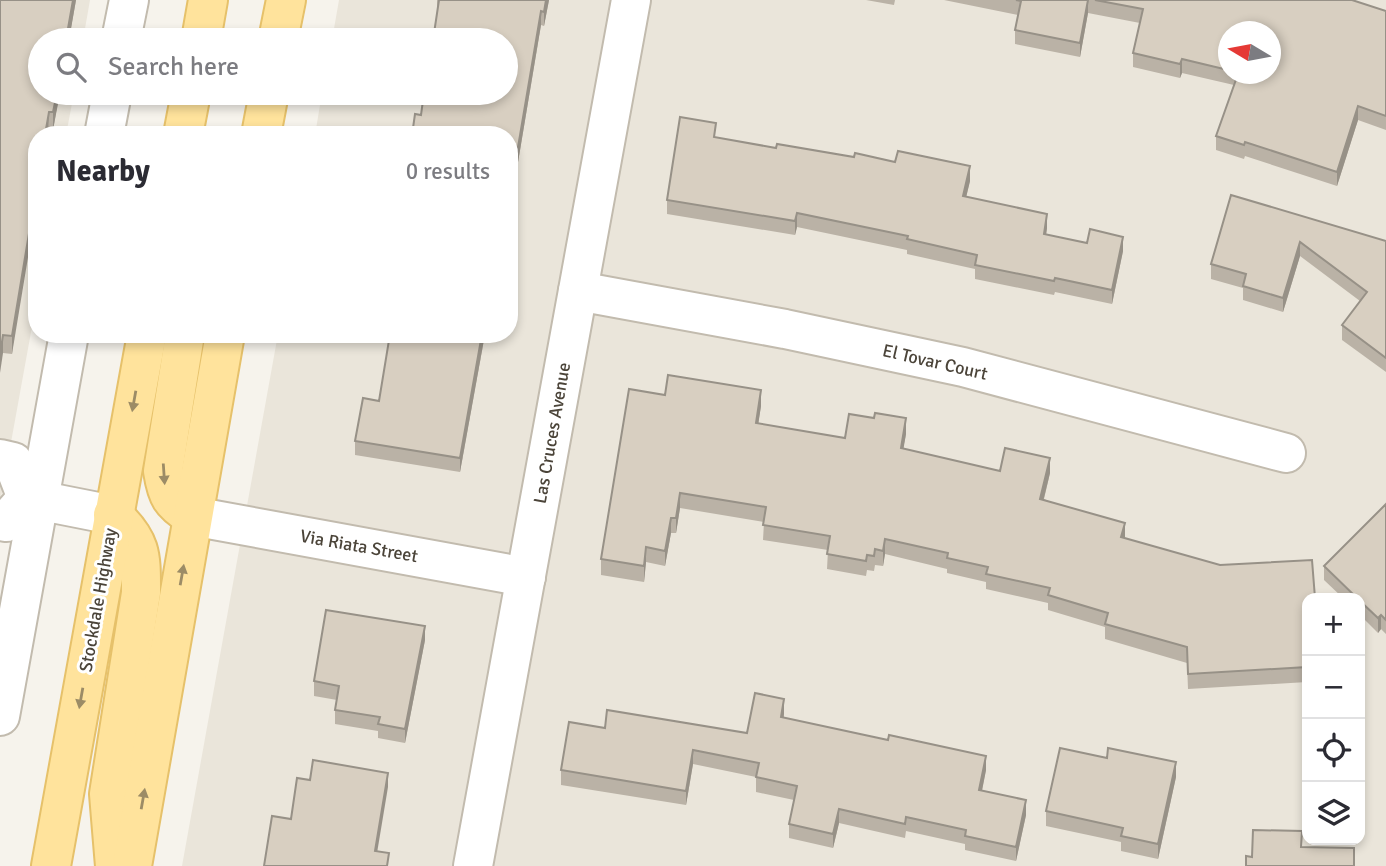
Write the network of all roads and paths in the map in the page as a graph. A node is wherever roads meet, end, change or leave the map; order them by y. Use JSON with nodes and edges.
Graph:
{"nodes":[{"id":1,"x":129,"y":0,"type":"edge"},
{"id":2,"x":208,"y":0,"type":"edge"},
{"id":3,"x":286,"y":0,"type":"edge"},
{"id":4,"x":631,"y":0,"type":"edge"},
{"id":5,"x":123,"y":28,"type":"edge"},
{"id":6,"x":203,"y":28,"type":"edge"},
{"id":7,"x":280,"y":28,"type":"edge"},
{"id":8,"x":110,"y":105,"type":"edge"},
{"id":9,"x":267,"y":105,"type":"edge"},
{"id":10,"x":106,"y":126,"type":"edge"},
{"id":11,"x":263,"y":126,"type":"edge"},
{"id":12,"x":578,"y":291,"type":"junction"},
{"id":13,"x":67,"y":343,"type":"edge"},
{"id":14,"x":145,"y":343,"type":"edge"},
{"id":15,"x":184,"y":343,"type":"edge"},
{"id":16,"x":223,"y":343,"type":"edge"},
{"id":17,"x":1286,"y":453,"type":"dead end"},
{"id":18,"x":0,"y":459,"type":"edge"},
{"id":19,"x":22,"y":507,"type":"edge"},
{"id":20,"x":113,"y":515,"type":"junction"},
{"id":21,"x":192,"y":516,"type":"junction"},
{"id":22,"x":526,"y":576,"type":"junction"},
{"id":23,"x":0,"y":716,"type":"edge"},
{"id":24,"x":479,"y":865,"type":"edge"},
{"id":25,"x":51,"y":866,"type":"edge"},
{"id":26,"x":115,"y":866,"type":"edge"},
{"id":27,"x":132,"y":866,"type":"edge"}],
"edges":[{"from":1,"to":5,"type":"street"},
{"from":2,"to":6,"type":"main road"},
{"from":3,"to":7,"type":"main road"},
{"from":4,"to":12,"type":"street","name":"Las Cruces Avenue"},
{"from":8,"to":10,"type":"street"},
{"from":9,"to":11,"type":"main road"},
{"from":12,"to":17,"type":"street","name":"El Tovar Court"},
{"from":12,"to":22,"type":"street","name":"Las Cruces Avenue"},
{"from":13,"to":19,"type":"street"},
{"from":14,"to":20,"type":"main road","name":"Stockdale Highway","one_way":true},
{"from":15,"to":21,"type":"main road","one_way":true},
{"from":16,"to":21,"type":"main road"},
{"from":18,"to":19,"type":"street"},
{"from":19,"to":20,"type":"street"},
{"from":19,"to":23,"type":"street"},
{"from":20,"to":25,"type":"main road","name":"Stockdale Highway","one_way":true},
{"from":20,"to":26,"type":"main road"},
{"from":21,"to":22,"type":"street","name":"Via Riata Street"},
{"from":27,"to":21,"type":"main road","one_way":true},
{"from":22,"to":24,"type":"street","name":"Las Cruces Avenue"}]}
